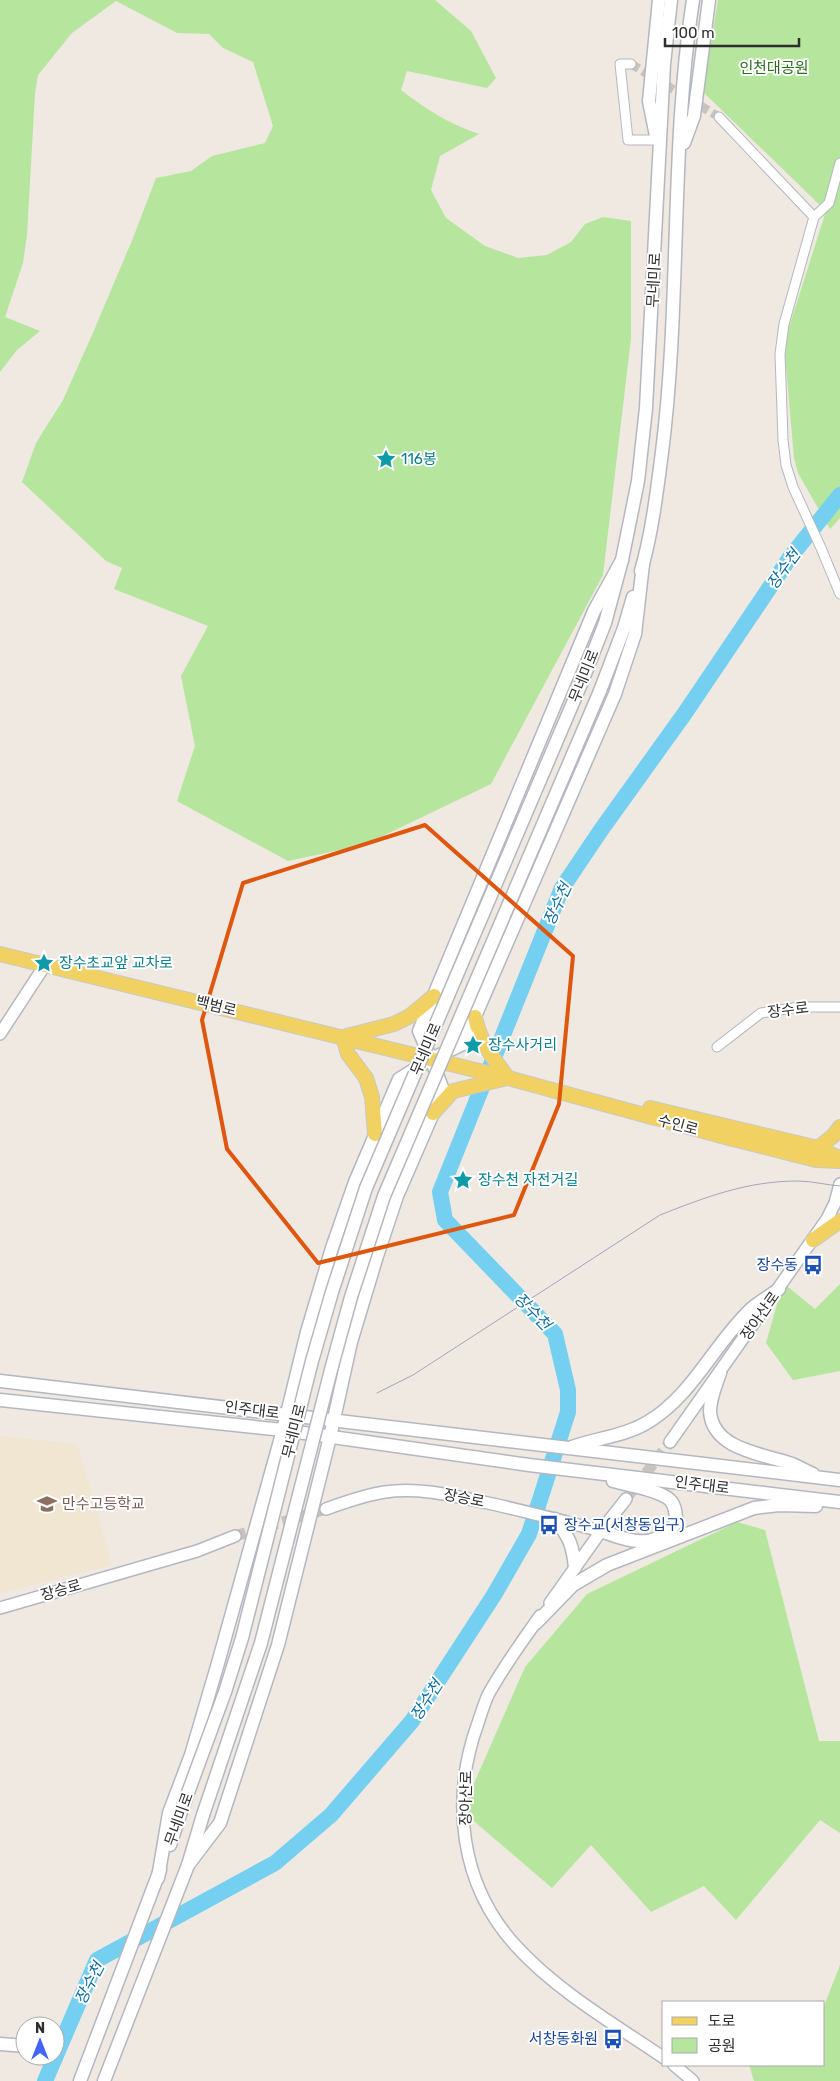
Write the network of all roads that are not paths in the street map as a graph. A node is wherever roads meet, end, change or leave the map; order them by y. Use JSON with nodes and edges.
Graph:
{"nodes":[{"id":1,"x":659,"y":0,"type":"edge"},
{"id":2,"x":672,"y":0,"type":"edge"},
{"id":3,"x":693,"y":0,"type":"edge"},
{"id":4,"x":709,"y":0,"type":"edge"},
{"id":5,"x":631,"y":64,"type":"dead end"},
{"id":6,"x":719,"y":117,"type":"tunnel mouth"},
{"id":7,"x":657,"y":140,"type":"junction"},
{"id":8,"x":660,"y":155,"type":"junction"},
{"id":9,"x":679,"y":155,"type":"junction"},
{"id":10,"x":840,"y":163,"type":"edge"},
{"id":11,"x":814,"y":217,"type":"junction"},
{"id":12,"x":622,"y":560,"type":"junction"},
{"id":13,"x":643,"y":564,"type":"junction"},
{"id":14,"x":840,"y":594,"type":"edge"},
{"id":15,"x":0,"y":954,"type":"edge"},
{"id":16,"x":45,"y":965,"type":"junction"},
{"id":17,"x":434,"y":996,"type":"junction"},
{"id":18,"x":840,"y":1006,"type":"edge"},
{"id":19,"x":475,"y":1017,"type":"junction"},
{"id":20,"x":0,"y":1034,"type":"edge"},
{"id":21,"x":343,"y":1037,"type":"junction"},
{"id":22,"x":717,"y":1047,"type":"dead end"},
{"id":23,"x":431,"y":1059,"type":"junction"},
{"id":24,"x":513,"y":1079,"type":"junction"},
{"id":25,"x":433,"y":1113,"type":"junction"},
{"id":26,"x":840,"y":1127,"type":"edge"},
{"id":27,"x":375,"y":1134,"type":"junction"},
{"id":28,"x":818,"y":1148,"type":"junction"},
{"id":29,"x":840,"y":1160,"type":"edge"},
{"id":30,"x":840,"y":1184,"type":"edge"},
{"id":31,"x":840,"y":1221,"type":"edge"},
{"id":32,"x":813,"y":1240,"type":"junction"},
{"id":33,"x":779,"y":1289,"type":"junction"},
{"id":34,"x":720,"y":1373,"type":"junction"},
{"id":35,"x":0,"y":1381,"type":"edge"},
{"id":36,"x":0,"y":1400,"type":"edge"},
{"id":37,"x":286,"y":1414,"type":"junction"},
{"id":38,"x":333,"y":1420,"type":"junction"},
{"id":39,"x":283,"y":1430,"type":"junction"},
{"id":40,"x":330,"y":1437,"type":"junction"},
{"id":41,"x":670,"y":1442,"type":"tunnel mouth"},
{"id":42,"x":569,"y":1448,"type":"junction"},
{"id":43,"x":564,"y":1469,"type":"junction"},
{"id":44,"x":820,"y":1478,"type":"junction"},
{"id":45,"x":840,"y":1480,"type":"edge"},
{"id":46,"x":626,"y":1499,"type":"tunnel mouth"},
{"id":47,"x":840,"y":1502,"type":"edge"},
{"id":48,"x":840,"y":1507,"type":"edge"},
{"id":49,"x":326,"y":1509,"type":"tunnel mouth"},
{"id":50,"x":551,"y":1518,"type":"junction"},
{"id":51,"x":601,"y":1530,"type":"junction"},
{"id":52,"x":235,"y":1536,"type":"tunnel mouth"},
{"id":53,"x":575,"y":1568,"type":"junction"},
{"id":54,"x":0,"y":1608,"type":"edge"},
{"id":55,"x":536,"y":1623,"type":"junction"},
{"id":56,"x":188,"y":1865,"type":"junction"},
{"id":57,"x":158,"y":1878,"type":"junction"},
{"id":58,"x":0,"y":2044,"type":"edge"},
{"id":59,"x":15,"y":2045,"type":"edge"},
{"id":60,"x":662,"y":2057,"type":"edge"},
{"id":61,"x":675,"y":2066,"type":"edge"},
{"id":62,"x":80,"y":2081,"type":"edge"},
{"id":63,"x":104,"y":2081,"type":"edge"},
{"id":64,"x":693,"y":2081,"type":"edge"}],
"edges":[{"from":1,"to":7,"type":"main road"},
{"from":2,"to":8,"type":"main road","name":"무네미로"},
{"from":3,"to":9,"type":"main road","name":"무네미로"},
{"from":4,"to":9,"type":"main road"},
{"from":5,"to":7,"type":"street"},
{"from":6,"to":11,"type":"street"},
{"from":7,"to":8,"type":"main road"},
{"from":8,"to":12,"type":"main road","name":"무네미로"},
{"from":9,"to":13,"type":"main road","name":"무네미로"},
{"from":10,"to":11,"type":"street"},
{"from":11,"to":14,"type":"street"},
{"from":12,"to":17,"type":"main road"},
{"from":12,"to":57,"type":"main road","name":"무네미로","bridge":true},
{"from":13,"to":19,"type":"main road"},
{"from":13,"to":56,"type":"main road","name":"무네미로","bridge":true},
{"from":15,"to":16,"type":"main road","name":"백범로"},
{"from":16,"to":20,"type":"street"},
{"from":16,"to":21,"type":"main road","name":"백범로"},
{"from":17,"to":21,"type":"main road"},
{"from":17,"to":23,"type":"main road"},
{"from":18,"to":22,"type":"street","name":"장수로"},
{"from":19,"to":23,"type":"main road"},
{"from":19,"to":24,"type":"main road"},
{"from":21,"to":23,"type":"main road","name":"백범로"},
{"from":21,"to":27,"type":"main road"},
{"from":23,"to":24,"type":"main road","name":"수인로"},
{"from":23,"to":25,"type":"main road"},
{"from":23,"to":27,"type":"main road"},
{"from":24,"to":25,"type":"main road"},
{"from":24,"to":28,"type":"main road","name":"수인로"},
{"from":24,"to":29,"type":"main road","name":"수인로"},
{"from":25,"to":38,"type":"main road"},
{"from":26,"to":28,"type":"main road"},
{"from":27,"to":37,"type":"main road"},
{"from":28,"to":29,"type":"main road","name":"수인로"},
{"from":30,"to":32,"type":"street","name":"장아산로"},
{"from":31,"to":32,"type":"main road"},
{"from":32,"to":33,"type":"street","name":"장아산로"},
{"from":33,"to":34,"type":"street","name":"장아산로"},
{"from":33,"to":42,"type":"main road"},
{"from":34,"to":41,"type":"street","name":"장아산로"},
{"from":34,"to":44,"type":"main road"},
{"from":35,"to":37,"type":"main road","name":"인주대로"},
{"from":36,"to":39,"type":"main road","name":"인주대로"},
{"from":37,"to":38,"type":"main road","name":"인주대로"},
{"from":37,"to":39,"type":"main road"},
{"from":38,"to":40,"type":"main road"},
{"from":38,"to":42,"type":"main road","name":"인주대로"},
{"from":39,"to":40,"type":"main road","name":"인주대로"},
{"from":39,"to":57,"type":"main road"},
{"from":40,"to":43,"type":"main road","name":"인주대로"},
{"from":40,"to":56,"type":"main road"},
{"from":42,"to":44,"type":"main road","name":"인주대로"},
{"from":43,"to":47,"type":"main road","name":"인주대로"},
{"from":43,"to":51,"type":"main road"},
{"from":44,"to":45,"type":"main road","name":"인주대로"},
{"from":46,"to":51,"type":"street","name":"장아산로"},
{"from":48,"to":55,"type":"main road"},
{"from":49,"to":50,"type":"street","name":"장승로"},
{"from":50,"to":51,"type":"street","name":"장승로"},
{"from":50,"to":53,"type":"main road"},
{"from":51,"to":53,"type":"street","name":"장아산로"},
{"from":52,"to":54,"type":"street","name":"장승로"},
{"from":53,"to":55,"type":"street","name":"장아산로"},
{"from":55,"to":60,"type":"street","name":"장아산로"},
{"from":56,"to":63,"type":"main road","name":"무네미로"},
{"from":57,"to":62,"type":"main road","name":"무네미로"},
{"from":58,"to":59,"type":"main road"},
{"from":61,"to":64,"type":"street"}]}
